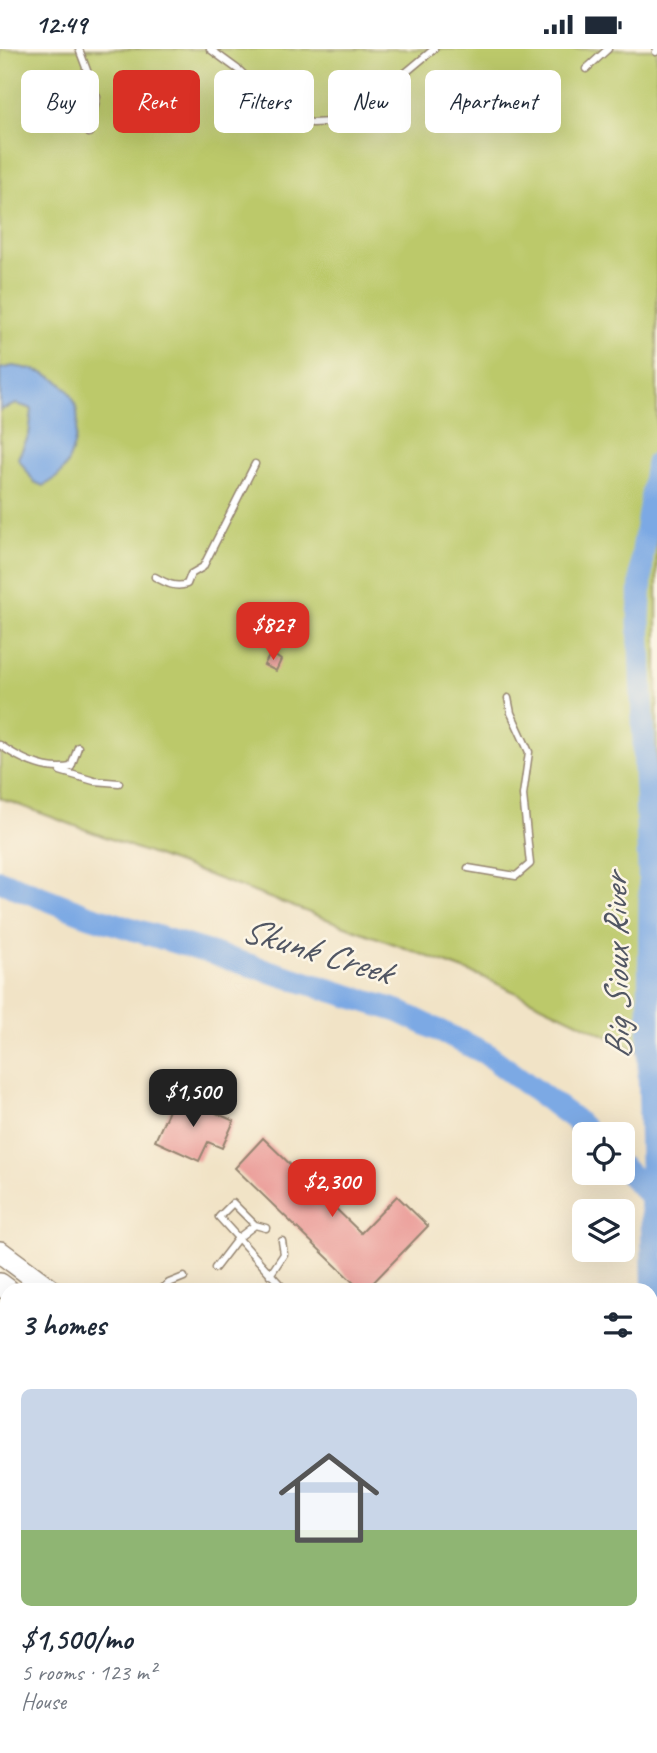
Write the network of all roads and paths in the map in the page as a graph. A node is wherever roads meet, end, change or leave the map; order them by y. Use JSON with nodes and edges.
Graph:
{"nodes":[{"id":1,"x":79,"y":49,"type":"edge"},
{"id":2,"x":210,"y":49,"type":"edge"},
{"id":3,"x":434,"y":49,"type":"edge"},
{"id":4,"x":608,"y":49,"type":"edge"},
{"id":5,"x":586,"y":69,"type":"dead end"},
{"id":6,"x":87,"y":70,"type":"edge"},
{"id":7,"x":255,"y":464,"type":"dead end"},
{"id":8,"x":155,"y":577,"type":"dead end"},
{"id":9,"x":509,"y":698,"type":"dead end"},
{"id":10,"x":0,"y":745,"type":"edge"},
{"id":11,"x":78,"y":747,"type":"dead end"},
{"id":12,"x":57,"y":770,"type":"junction"},
{"id":13,"x":119,"y":783,"type":"dead end"},
{"id":14,"x":468,"y":868,"type":"dead end"},
{"id":15,"x":255,"y":1226,"type":"junction"},
{"id":16,"x":266,"y":1228,"type":"dead end"},
{"id":17,"x":238,"y":1238,"type":"junction"},
{"id":18,"x":282,"y":1241,"type":"dead end"},
{"id":19,"x":0,"y":1252,"type":"edge"},
{"id":20,"x":215,"y":1268,"type":"dead end"},
{"id":21,"x":270,"y":1275,"type":"junction"},
{"id":22,"x":184,"y":1277,"type":"dead end"},
{"id":23,"x":42,"y":1283,"type":"edge"},
{"id":24,"x":169,"y":1283,"type":"edge"},
{"id":25,"x":278,"y":1283,"type":"edge"}],
"edges":[{"from":1,"to":6,"type":"lane"},
{"from":2,"to":3,"type":"lane"},
{"from":4,"to":5,"type":"lane"},
{"from":7,"to":8,"type":"lane"},
{"from":9,"to":14,"type":"lane"},
{"from":10,"to":12,"type":"lane"},
{"from":11,"to":12,"type":"lane"},
{"from":12,"to":13,"type":"lane"},
{"from":15,"to":16,"type":"lane"},
{"from":15,"to":17,"type":"lane"},
{"from":15,"to":17,"type":"lane"},
{"from":17,"to":20,"type":"lane"},
{"from":17,"to":21,"type":"lane"},
{"from":18,"to":21,"type":"lane"},
{"from":19,"to":23,"type":"main road"},
{"from":21,"to":25,"type":"lane"},
{"from":22,"to":24,"type":"lane"}]}
